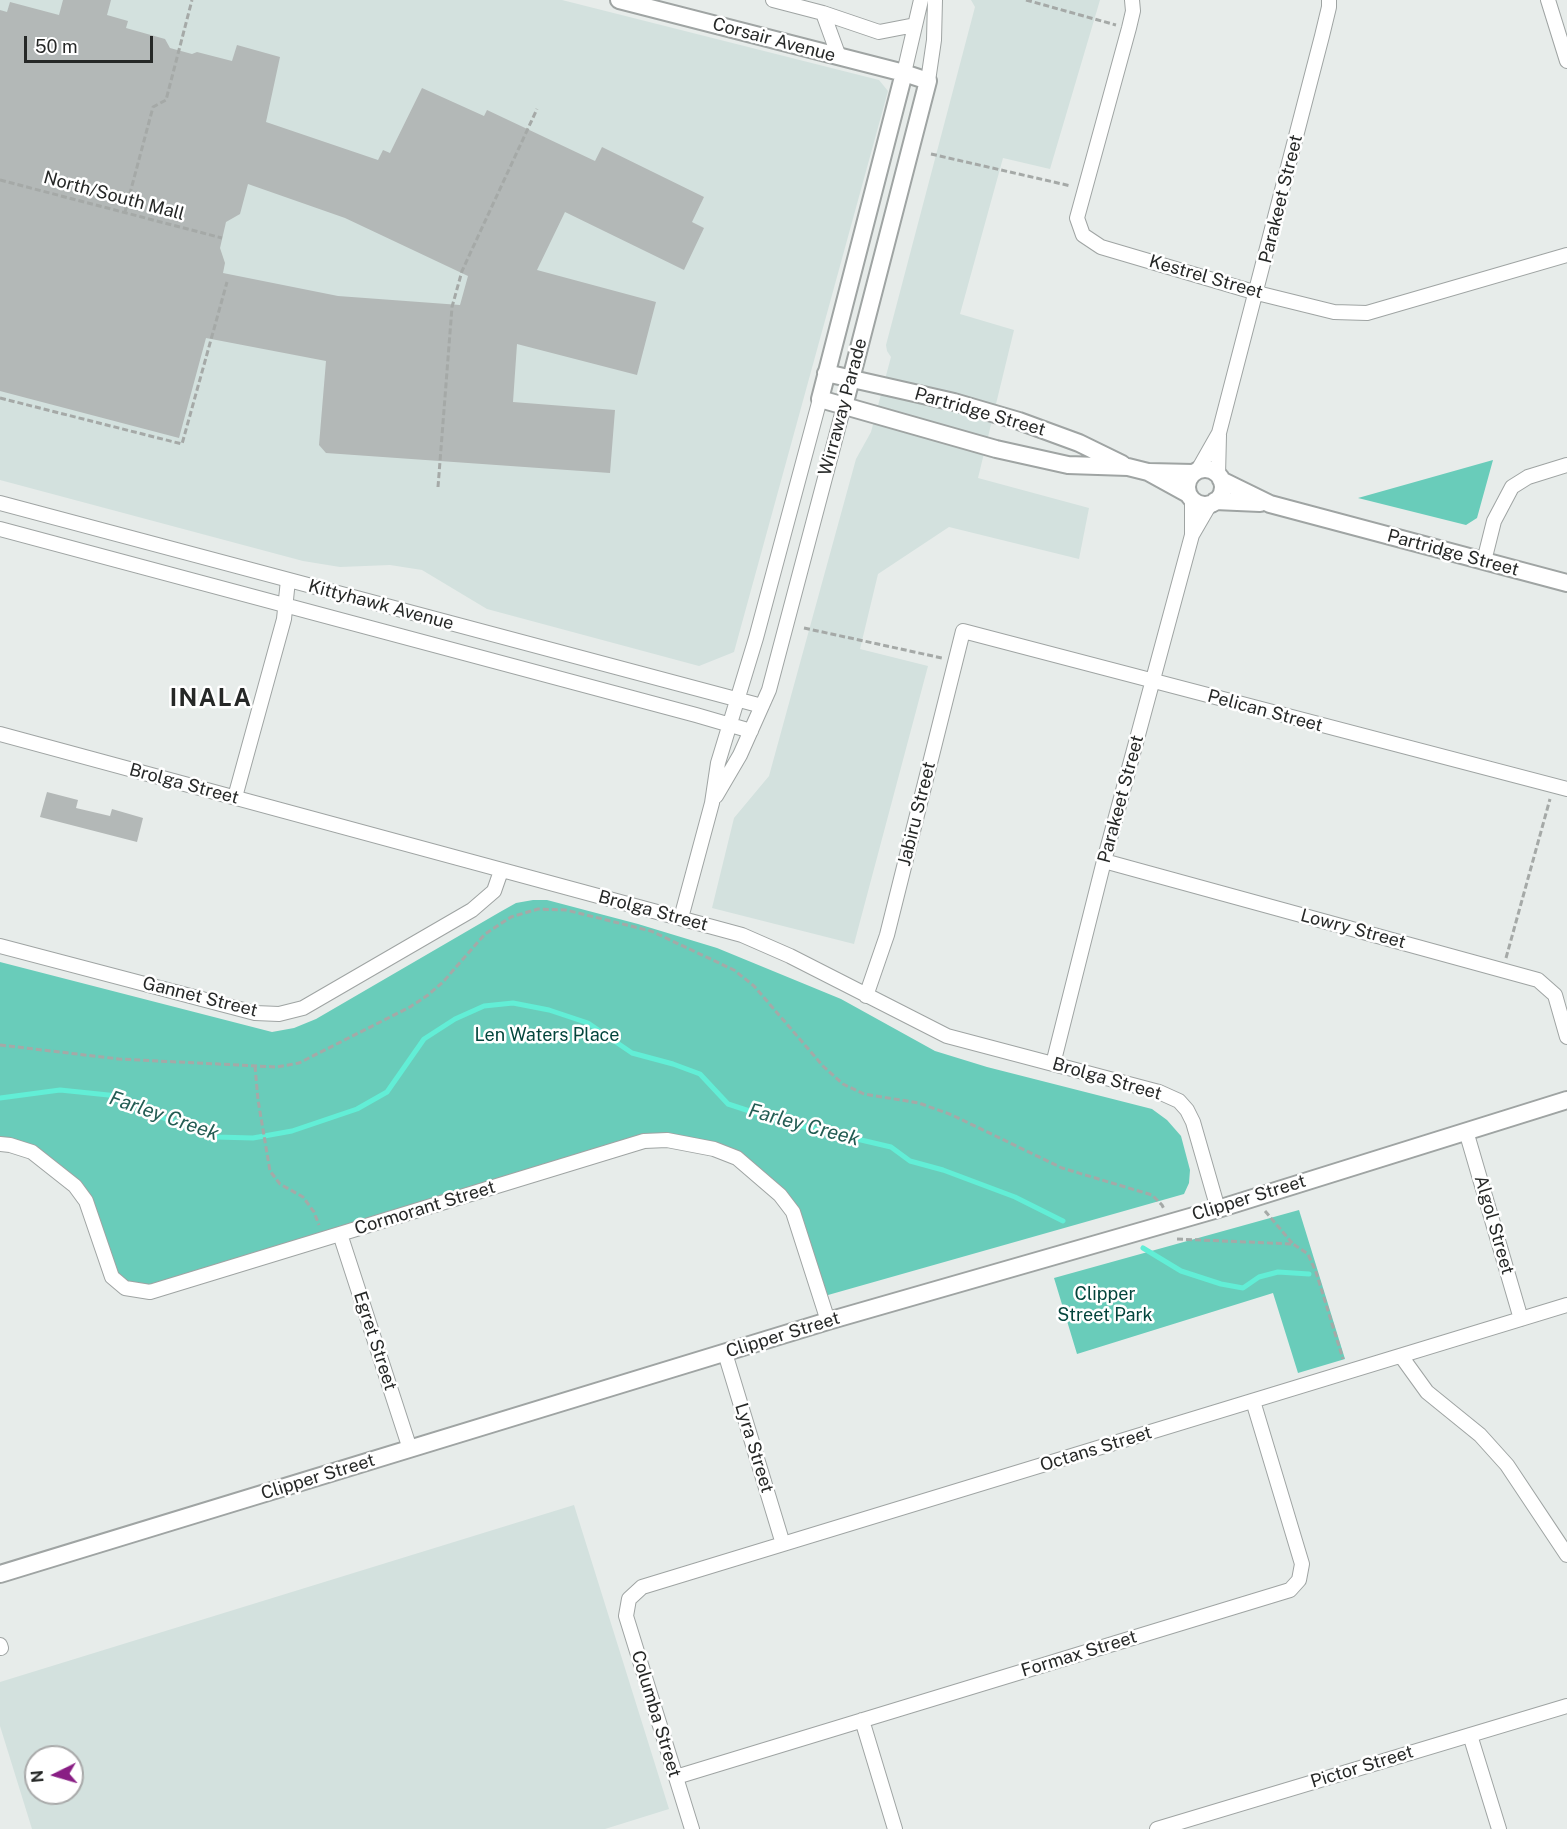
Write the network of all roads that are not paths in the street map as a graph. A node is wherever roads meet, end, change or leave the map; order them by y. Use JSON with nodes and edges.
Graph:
{"nodes":[{"id":1,"x":619,"y":0,"type":"edge"},
{"id":2,"x":773,"y":0,"type":"edge"},
{"id":3,"x":921,"y":0,"type":"edge"},
{"id":4,"x":935,"y":0,"type":"edge"},
{"id":5,"x":1132,"y":0,"type":"edge"},
{"id":6,"x":1329,"y":0,"type":"edge"},
{"id":7,"x":1548,"y":0,"type":"edge"},
{"id":8,"x":823,"y":13,"type":"junction"},
{"id":9,"x":915,"y":25,"type":"junction"},
{"id":10,"x":1566,"y":55,"type":"edge"},
{"id":11,"x":839,"y":57,"type":"junction"},
{"id":12,"x":904,"y":72,"type":"junction"},
{"id":13,"x":928,"y":81,"type":"junction"},
{"id":14,"x":1567,"y":255,"type":"edge"},
{"id":15,"x":1257,"y":293,"type":"junction"},
{"id":16,"x":826,"y":373,"type":"junction"},
{"id":17,"x":851,"y":379,"type":"junction"},
{"id":18,"x":820,"y":399,"type":"junction"},
{"id":19,"x":844,"y":406,"type":"junction"},
{"id":20,"x":1219,"y":433,"type":"junction"},
{"id":21,"x":1567,"y":465,"type":"edge"},
{"id":22,"x":1128,"y":467,"type":"junction"},
{"id":23,"x":1196,"y":471,"type":"junction"},
{"id":24,"x":1148,"y":472,"type":"junction"},
{"id":25,"x":1220,"y":478,"type":"junction"},
{"id":26,"x":1190,"y":497,"type":"junction"},
{"id":27,"x":0,"y":503,"type":"edge"},
{"id":28,"x":1212,"y":503,"type":"junction"},
{"id":29,"x":1270,"y":504,"type":"junction"},
{"id":30,"x":0,"y":529,"type":"edge"},
{"id":31,"x":1192,"y":535,"type":"junction"},
{"id":32,"x":1484,"y":561,"type":"junction"},
{"id":33,"x":288,"y":580,"type":"junction"},
{"id":34,"x":1567,"y":583,"type":"edge"},
{"id":35,"x":286,"y":606,"type":"junction"},
{"id":36,"x":963,"y":631,"type":"joint"},
{"id":37,"x":1154,"y":681,"type":"junction"},
{"id":38,"x":739,"y":699,"type":"junction"},
{"id":39,"x":762,"y":706,"type":"junction"},
{"id":40,"x":729,"y":724,"type":"junction"},
{"id":41,"x":751,"y":731,"type":"junction"},
{"id":42,"x":0,"y":734,"type":"edge"},
{"id":43,"x":1561,"y":788,"type":"edge"},
{"id":44,"x":235,"y":797,"type":"junction"},
{"id":45,"x":712,"y":802,"type":"junction"},
{"id":46,"x":1104,"y":861,"type":"junction"},
{"id":47,"x":501,"y":871,"type":"junction"},
{"id":48,"x":681,"y":918,"type":"junction"},
{"id":49,"x":0,"y":946,"type":"edge"},
{"id":50,"x":866,"y":996,"type":"junction"},
{"id":51,"x":1567,"y":1036,"type":"edge"},
{"id":52,"x":1053,"y":1064,"type":"junction"},
{"id":53,"x":1567,"y":1100,"type":"edge"},
{"id":54,"x":1466,"y":1131,"type":"junction"},
{"id":55,"x":0,"y":1144,"type":"edge"},
{"id":56,"x":1218,"y":1209,"type":"junction"},
{"id":57,"x":340,"y":1234,"type":"junction"},
{"id":58,"x":1567,"y":1305,"type":"edge"},
{"id":59,"x":1521,"y":1319,"type":"junction"},
{"id":60,"x":828,"y":1321,"type":"junction"},
{"id":61,"x":725,"y":1353,"type":"junction"},
{"id":62,"x":1401,"y":1356,"type":"junction"},
{"id":63,"x":1253,"y":1401,"type":"junction"},
{"id":64,"x":410,"y":1449,"type":"junction"},
{"id":65,"x":783,"y":1544,"type":"junction"},
{"id":66,"x":1567,"y":1555,"type":"edge"},
{"id":67,"x":0,"y":1574,"type":"edge"},
{"id":68,"x":629,"y":1599,"type":"joint"},
{"id":69,"x":1567,"y":1706,"type":"edge"},
{"id":70,"x":862,"y":1720,"type":"junction"},
{"id":71,"x":1470,"y":1735,"type":"junction"},
{"id":72,"x":676,"y":1777,"type":"junction"},
{"id":73,"x":692,"y":1829,"type":"edge"},
{"id":74,"x":896,"y":1829,"type":"edge"},
{"id":75,"x":1157,"y":1829,"type":"edge"},
{"id":76,"x":1499,"y":1829,"type":"edge"}],
"edges":[{"from":1,"to":11,"type":"street","name":"Corsair Avenue"},
{"from":2,"to":8,"type":"street"},
{"from":3,"to":9,"type":"street","name":"Wirraway Parade"},
{"from":4,"to":13,"type":"street","name":"Wirraway Parade"},
{"from":5,"to":15,"type":"street","name":"Kestrel Street"},
{"from":6,"to":15,"type":"street","name":"Parakeet Street"},
{"from":7,"to":10,"type":"street"},
{"from":8,"to":9,"type":"street"},
{"from":8,"to":11,"type":"street"},
{"from":9,"to":12,"type":"street","name":"Wirraway Parade"},
{"from":11,"to":12,"type":"street","name":"Corsair Avenue"},
{"from":12,"to":13,"type":"street","name":"Corsair Avenue"},
{"from":12,"to":16,"type":"street","name":"Wirraway Parade"},
{"from":13,"to":17,"type":"street","name":"Wirraway Parade"},
{"from":14,"to":15,"type":"street","name":"Kestrel Street"},
{"from":15,"to":20,"type":"street","name":"Parakeet Street"},
{"from":16,"to":17,"type":"street","name":"Partridge Street"},
{"from":16,"to":18,"type":"street","name":"Wirraway Parade"},
{"from":17,"to":19,"type":"street","name":"Wirraway Parade"},
{"from":17,"to":22,"type":"street","name":"Partridge Street"},
{"from":18,"to":19,"type":"street","name":"Partridge Street"},
{"from":18,"to":38,"type":"street","name":"Wirraway Parade"},
{"from":19,"to":22,"type":"street","name":"Partridge Street"},
{"from":19,"to":39,"type":"street","name":"Wirraway Parade"},
{"from":20,"to":23,"type":"street","name":"Parakeet Street"},
{"from":20,"to":25,"type":"street","name":"Parakeet Street"},
{"from":21,"to":32,"type":"street"},
{"from":22,"to":24,"type":"street","name":"Partridge Street"},
{"from":23,"to":24,"type":"street","name":"Partridge Street"},
{"from":23,"to":25,"type":"street"},
{"from":23,"to":26,"type":"street"},
{"from":24,"to":26,"type":"street","name":"Partridge Street"},
{"from":25,"to":28,"type":"street"},
{"from":25,"to":29,"type":"street","name":"Partridge Street"},
{"from":26,"to":28,"type":"street"},
{"from":26,"to":31,"type":"street","name":"Parakeet Street"},
{"from":27,"to":33,"type":"street","name":"Kittyhawk Avenue"},
{"from":28,"to":29,"type":"street","name":"Partridge Street"},
{"from":28,"to":31,"type":"street","name":"Parakeet Street"},
{"from":29,"to":32,"type":"street","name":"Partridge Street"},
{"from":30,"to":35,"type":"street","name":"Kittyhawk Avenue"},
{"from":31,"to":37,"type":"street","name":"Parakeet Street"},
{"from":32,"to":34,"type":"street","name":"Partridge Street"},
{"from":33,"to":35,"type":"street"},
{"from":33,"to":38,"type":"street","name":"Kittyhawk Avenue"},
{"from":35,"to":40,"type":"street","name":"Kittyhawk Avenue"},
{"from":35,"to":44,"type":"street"},
{"from":36,"to":37,"type":"street","name":"Pelican Street"},
{"from":36,"to":50,"type":"street","name":"Jabiru Street"},
{"from":37,"to":43,"type":"street","name":"Pelican Street"},
{"from":37,"to":46,"type":"street","name":"Parakeet Street"},
{"from":38,"to":39,"type":"street","name":"Kittyhawk Avenue"},
{"from":38,"to":40,"type":"street","name":"Wirraway Parade"},
{"from":39,"to":41,"type":"street","name":"Wirraway Parade"},
{"from":40,"to":41,"type":"street","name":"Kittyhawk Avenue"},
{"from":40,"to":45,"type":"street","name":"Wirraway Parade"},
{"from":41,"to":45,"type":"street","name":"Wirraway Parade"},
{"from":42,"to":44,"type":"street","name":"Brolga Street"},
{"from":44,"to":47,"type":"street","name":"Brolga Street"},
{"from":45,"to":48,"type":"street","name":"Wirraway Parade"},
{"from":46,"to":51,"type":"street","name":"Lowry Street"},
{"from":46,"to":52,"type":"street","name":"Parakeet Street"},
{"from":47,"to":48,"type":"street","name":"Brolga Street"},
{"from":47,"to":49,"type":"street","name":"Gannet Street"},
{"from":48,"to":50,"type":"street","name":"Brolga Street"},
{"from":50,"to":52,"type":"street","name":"Brolga Street"},
{"from":52,"to":56,"type":"street","name":"Brolga Street"},
{"from":53,"to":54,"type":"street","name":"Clipper Street"},
{"from":54,"to":56,"type":"street","name":"Clipper Street"},
{"from":54,"to":59,"type":"street","name":"Algol Street"},
{"from":55,"to":57,"type":"street","name":"Cormorant Street"},
{"from":56,"to":60,"type":"street","name":"Clipper Street"},
{"from":57,"to":60,"type":"street","name":"Cormorant Street"},
{"from":57,"to":64,"type":"street","name":"Egret Street"},
{"from":58,"to":59,"type":"street","name":"Octans Street"},
{"from":59,"to":62,"type":"street","name":"Octans Street"},
{"from":60,"to":61,"type":"street","name":"Clipper Street"},
{"from":61,"to":64,"type":"street","name":"Clipper Street"},
{"from":61,"to":65,"type":"street","name":"Lyra Street"},
{"from":62,"to":63,"type":"street","name":"Octans Street"},
{"from":62,"to":66,"type":"street"},
{"from":63,"to":65,"type":"street","name":"Octans Street"},
{"from":63,"to":70,"type":"street","name":"Formax Street"},
{"from":64,"to":67,"type":"street","name":"Clipper Street"},
{"from":65,"to":68,"type":"street","name":"Octans Street"},
{"from":68,"to":72,"type":"street","name":"Columba Street"},
{"from":69,"to":71,"type":"street","name":"Pictor Street"},
{"from":70,"to":72,"type":"street","name":"Formax Street"},
{"from":70,"to":74,"type":"street"},
{"from":71,"to":75,"type":"street","name":"Pictor Street"},
{"from":71,"to":76,"type":"street"},
{"from":72,"to":73,"type":"street","name":"Columba Street"}]}
